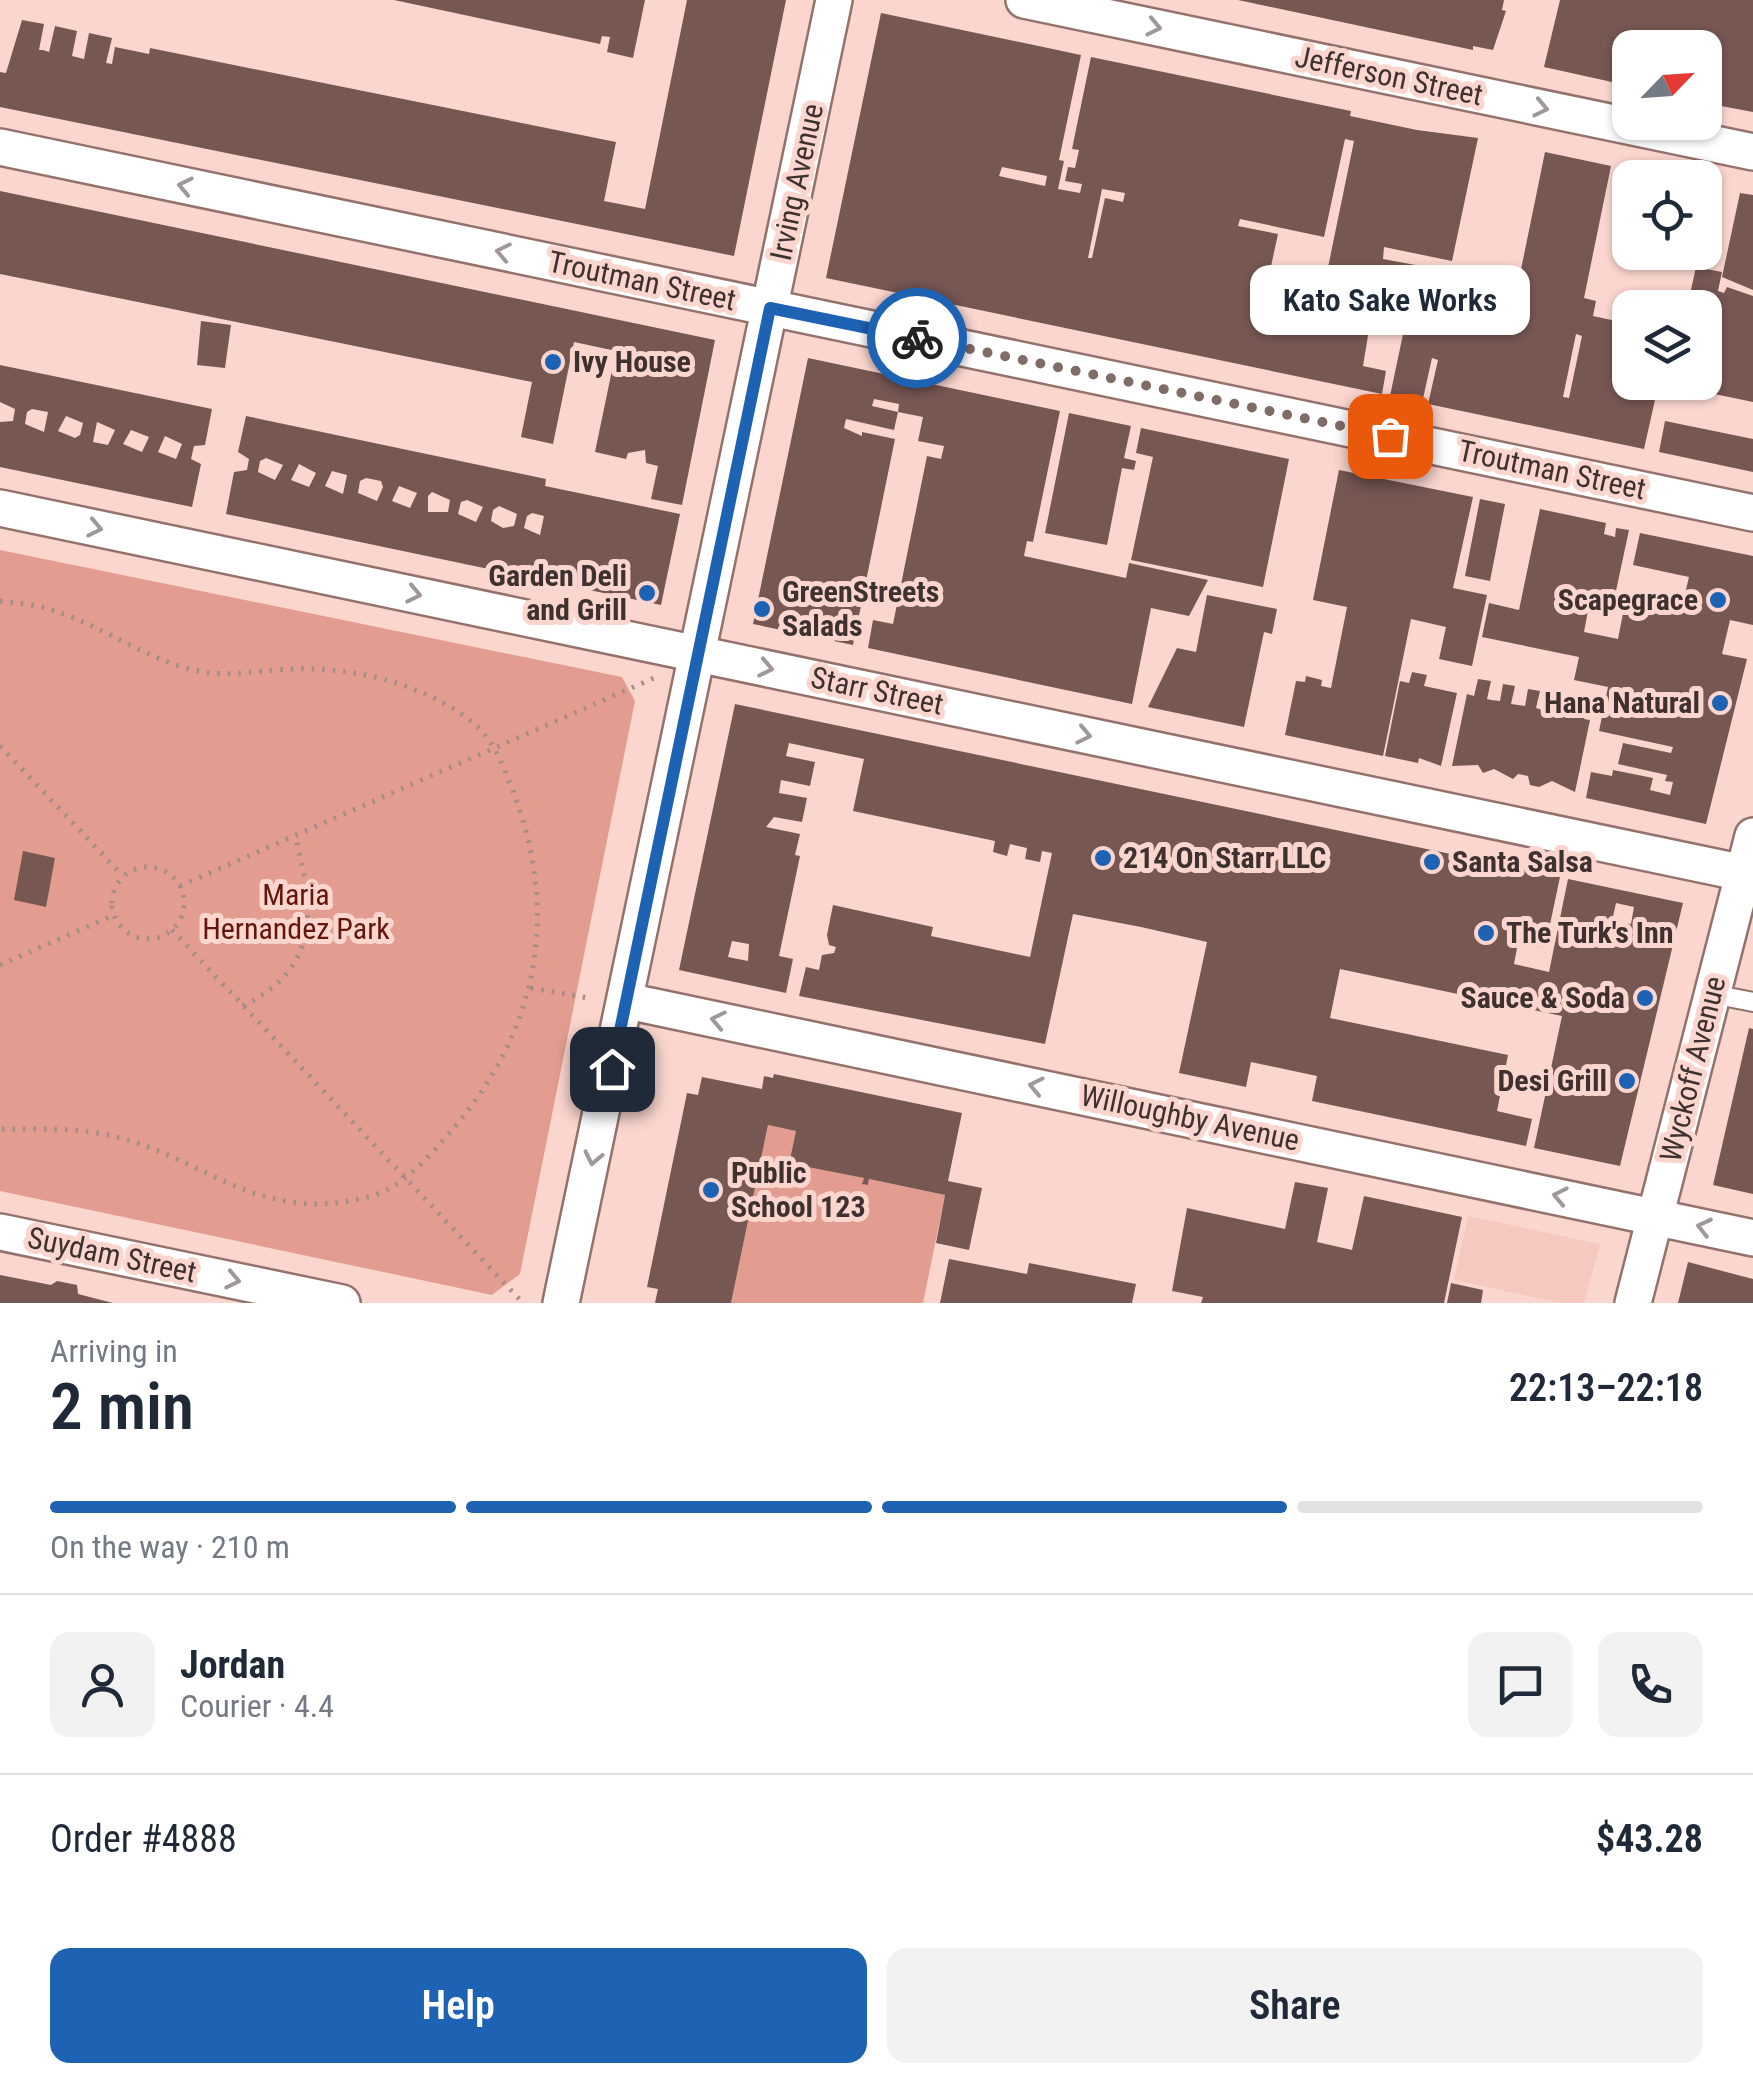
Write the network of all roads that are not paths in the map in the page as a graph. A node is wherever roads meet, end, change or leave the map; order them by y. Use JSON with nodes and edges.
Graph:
{"nodes":[{"id":1,"x":834,"y":0,"type":"edge"},
{"id":2,"x":1024,"y":0,"type":"edge"},
{"id":3,"x":0,"y":148,"type":"edge"},
{"id":4,"x":1753,"y":152,"type":"edge"},
{"id":5,"x":770,"y":308,"type":"junction"},
{"id":6,"x":0,"y":508,"type":"edge"},
{"id":7,"x":1753,"y":513,"type":"edge"},
{"id":8,"x":700,"y":654,"type":"junction"},
{"id":9,"x":1753,"y":836,"type":"edge"},
{"id":10,"x":1748,"y":874,"type":"edge"},
{"id":11,"x":1712,"y":994,"type":"junction"},
{"id":12,"x":627,"y":1001,"type":"junction"},
{"id":13,"x":1753,"y":1002,"type":"edge"},
{"id":14,"x":1656,"y":1216,"type":"junction"},
{"id":15,"x":0,"y":1232,"type":"edge"},
{"id":16,"x":1753,"y":1238,"type":"edge"},
{"id":17,"x":342,"y":1303,"type":"edge"},
{"id":18,"x":561,"y":1303,"type":"edge"},
{"id":19,"x":1633,"y":1303,"type":"edge"}],
"edges":[{"from":1,"to":5,"type":"street","name":"Irving Avenue"},
{"from":2,"to":4,"type":"street","name":"Jefferson Street","one_way":true},
{"from":5,"to":3,"type":"street","name":"Troutman Street","one_way":true},
{"from":5,"to":7,"type":"street","name":"Troutman Street"},
{"from":5,"to":8,"type":"street","name":"Irving Avenue"},
{"from":6,"to":8,"type":"street","name":"Starr Street","one_way":true},
{"from":8,"to":10,"type":"street","name":"Starr Street","one_way":true},
{"from":8,"to":12,"type":"street","name":"Irving Avenue"},
{"from":9,"to":10,"type":"street","name":"Wyckoff Avenue"},
{"from":10,"to":11,"type":"street","name":"Wyckoff Avenue"},
{"from":11,"to":13,"type":"lane"},
{"from":11,"to":14,"type":"street","name":"Wyckoff Avenue"},
{"from":14,"to":12,"type":"street","name":"Willoughby Avenue","one_way":true},
{"from":12,"to":18,"type":"street","name":"Irving Avenue","one_way":true},
{"from":16,"to":14,"type":"street","name":"Willoughby Avenue","one_way":true},
{"from":14,"to":19,"type":"street","name":"Wyckoff Avenue"},
{"from":15,"to":17,"type":"street","name":"Suydam Street","one_way":true}]}
